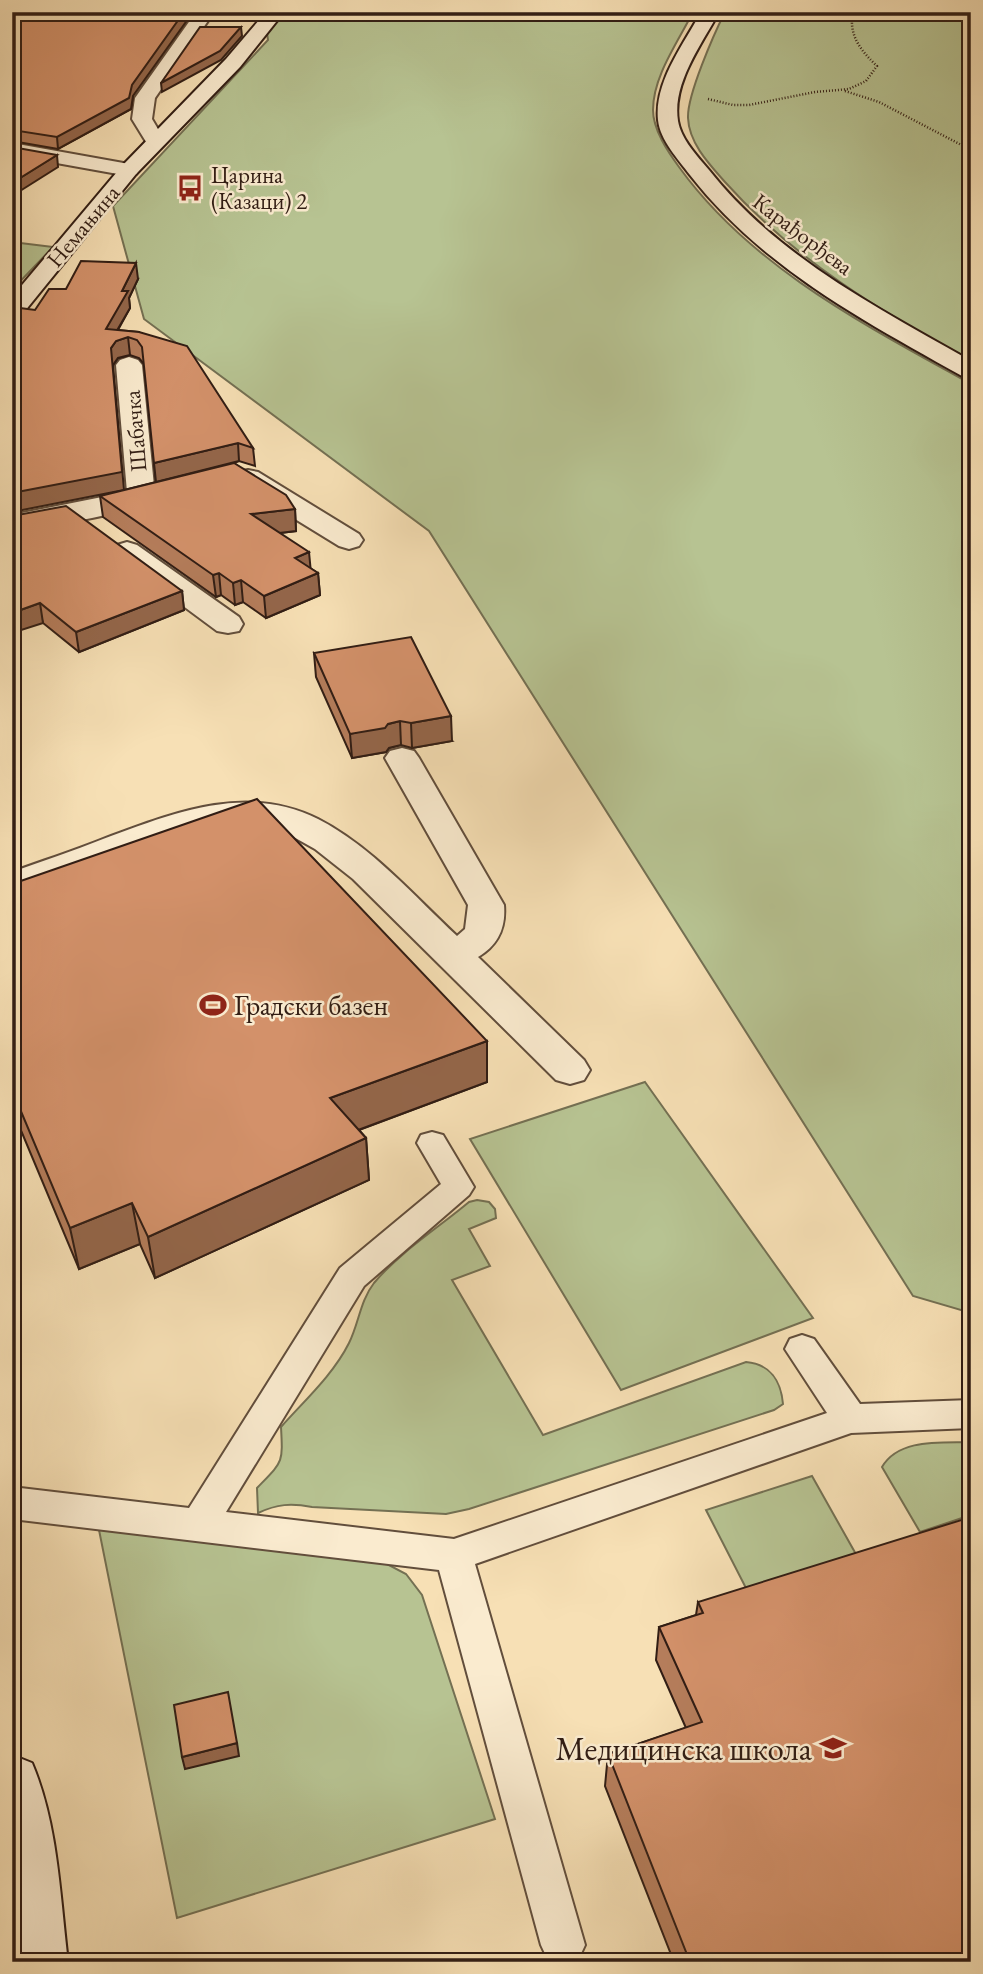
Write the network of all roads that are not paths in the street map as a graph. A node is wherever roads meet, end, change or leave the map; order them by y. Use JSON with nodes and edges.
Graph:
{"nodes":[{"id":1,"x":205,"y":12,"type":"edge"},
{"id":2,"x":275,"y":12,"type":"edge"},
{"id":3,"x":710,"y":12,"type":"edge"},
{"id":4,"x":155,"y":141,"type":"junction"},
{"id":5,"x":12,"y":149,"type":"edge"},
{"id":6,"x":129,"y":170,"type":"junction"},
{"id":7,"x":12,"y":312,"type":"edge"},
{"id":8,"x":129,"y":365,"type":"dead end"},
{"id":9,"x":971,"y":370,"type":"edge"},
{"id":10,"x":227,"y":476,"type":"edge"},
{"id":11,"x":178,"y":488,"type":"edge"},
{"id":12,"x":141,"y":498,"type":"junction"},
{"id":13,"x":75,"y":513,"type":"junction"},
{"id":14,"x":12,"y":524,"type":"edge"},
{"id":15,"x":349,"y":540,"type":"dead end"},
{"id":16,"x":228,"y":624,"type":"dead end"},
{"id":17,"x":402,"y":758,"type":"dead end"},
{"id":18,"x":12,"y":885,"type":"edge"},
{"id":19,"x":453,"y":954,"type":"junction"},
{"id":20,"x":570,"y":1070,"type":"dead end"},
{"id":21,"x":432,"y":1143,"type":"dead end"},
{"id":22,"x":802,"y":1349,"type":"dead end"},
{"id":23,"x":971,"y":1414,"type":"edge"},
{"id":24,"x":851,"y":1419,"type":"junction"},
{"id":25,"x":12,"y":1503,"type":"edge"},
{"id":26,"x":198,"y":1524,"type":"junction"},
{"id":27,"x":454,"y":1555,"type":"junction"},
{"id":28,"x":12,"y":1782,"type":"edge"},
{"id":29,"x":20,"y":1861,"type":"edge"},
{"id":30,"x":563,"y":1945,"type":"dead end"},
{"id":31,"x":38,"y":1962,"type":"edge"}],
"edges":[{"from":1,"to":4,"type":"street"},
{"from":2,"to":4,"type":"street","name":"Немањина"},
{"from":3,"to":9,"type":"street","name":"Карађорђева"},
{"from":4,"to":6,"type":"street","name":"Немањина"},
{"from":5,"to":6,"type":"street"},
{"from":6,"to":7,"type":"street","name":"Немањина"},
{"from":8,"to":12,"type":"street","name":"Шабачка"},
{"from":10,"to":15,"type":"street"},
{"from":11,"to":12,"type":"street"},
{"from":12,"to":13,"type":"street"},
{"from":13,"to":14,"type":"street"},
{"from":13,"to":16,"type":"street"},
{"from":17,"to":19,"type":"street"},
{"from":18,"to":19,"type":"street"},
{"from":19,"to":20,"type":"street"},
{"from":21,"to":26,"type":"lane"},
{"from":22,"to":24,"type":"lane"},
{"from":23,"to":24,"type":"lane"},
{"from":24,"to":27,"type":"lane"},
{"from":25,"to":26,"type":"lane"},
{"from":26,"to":27,"type":"lane"},
{"from":27,"to":30,"type":"lane"},
{"from":28,"to":29,"type":"street"},
{"from":29,"to":31,"type":"street"}]}
